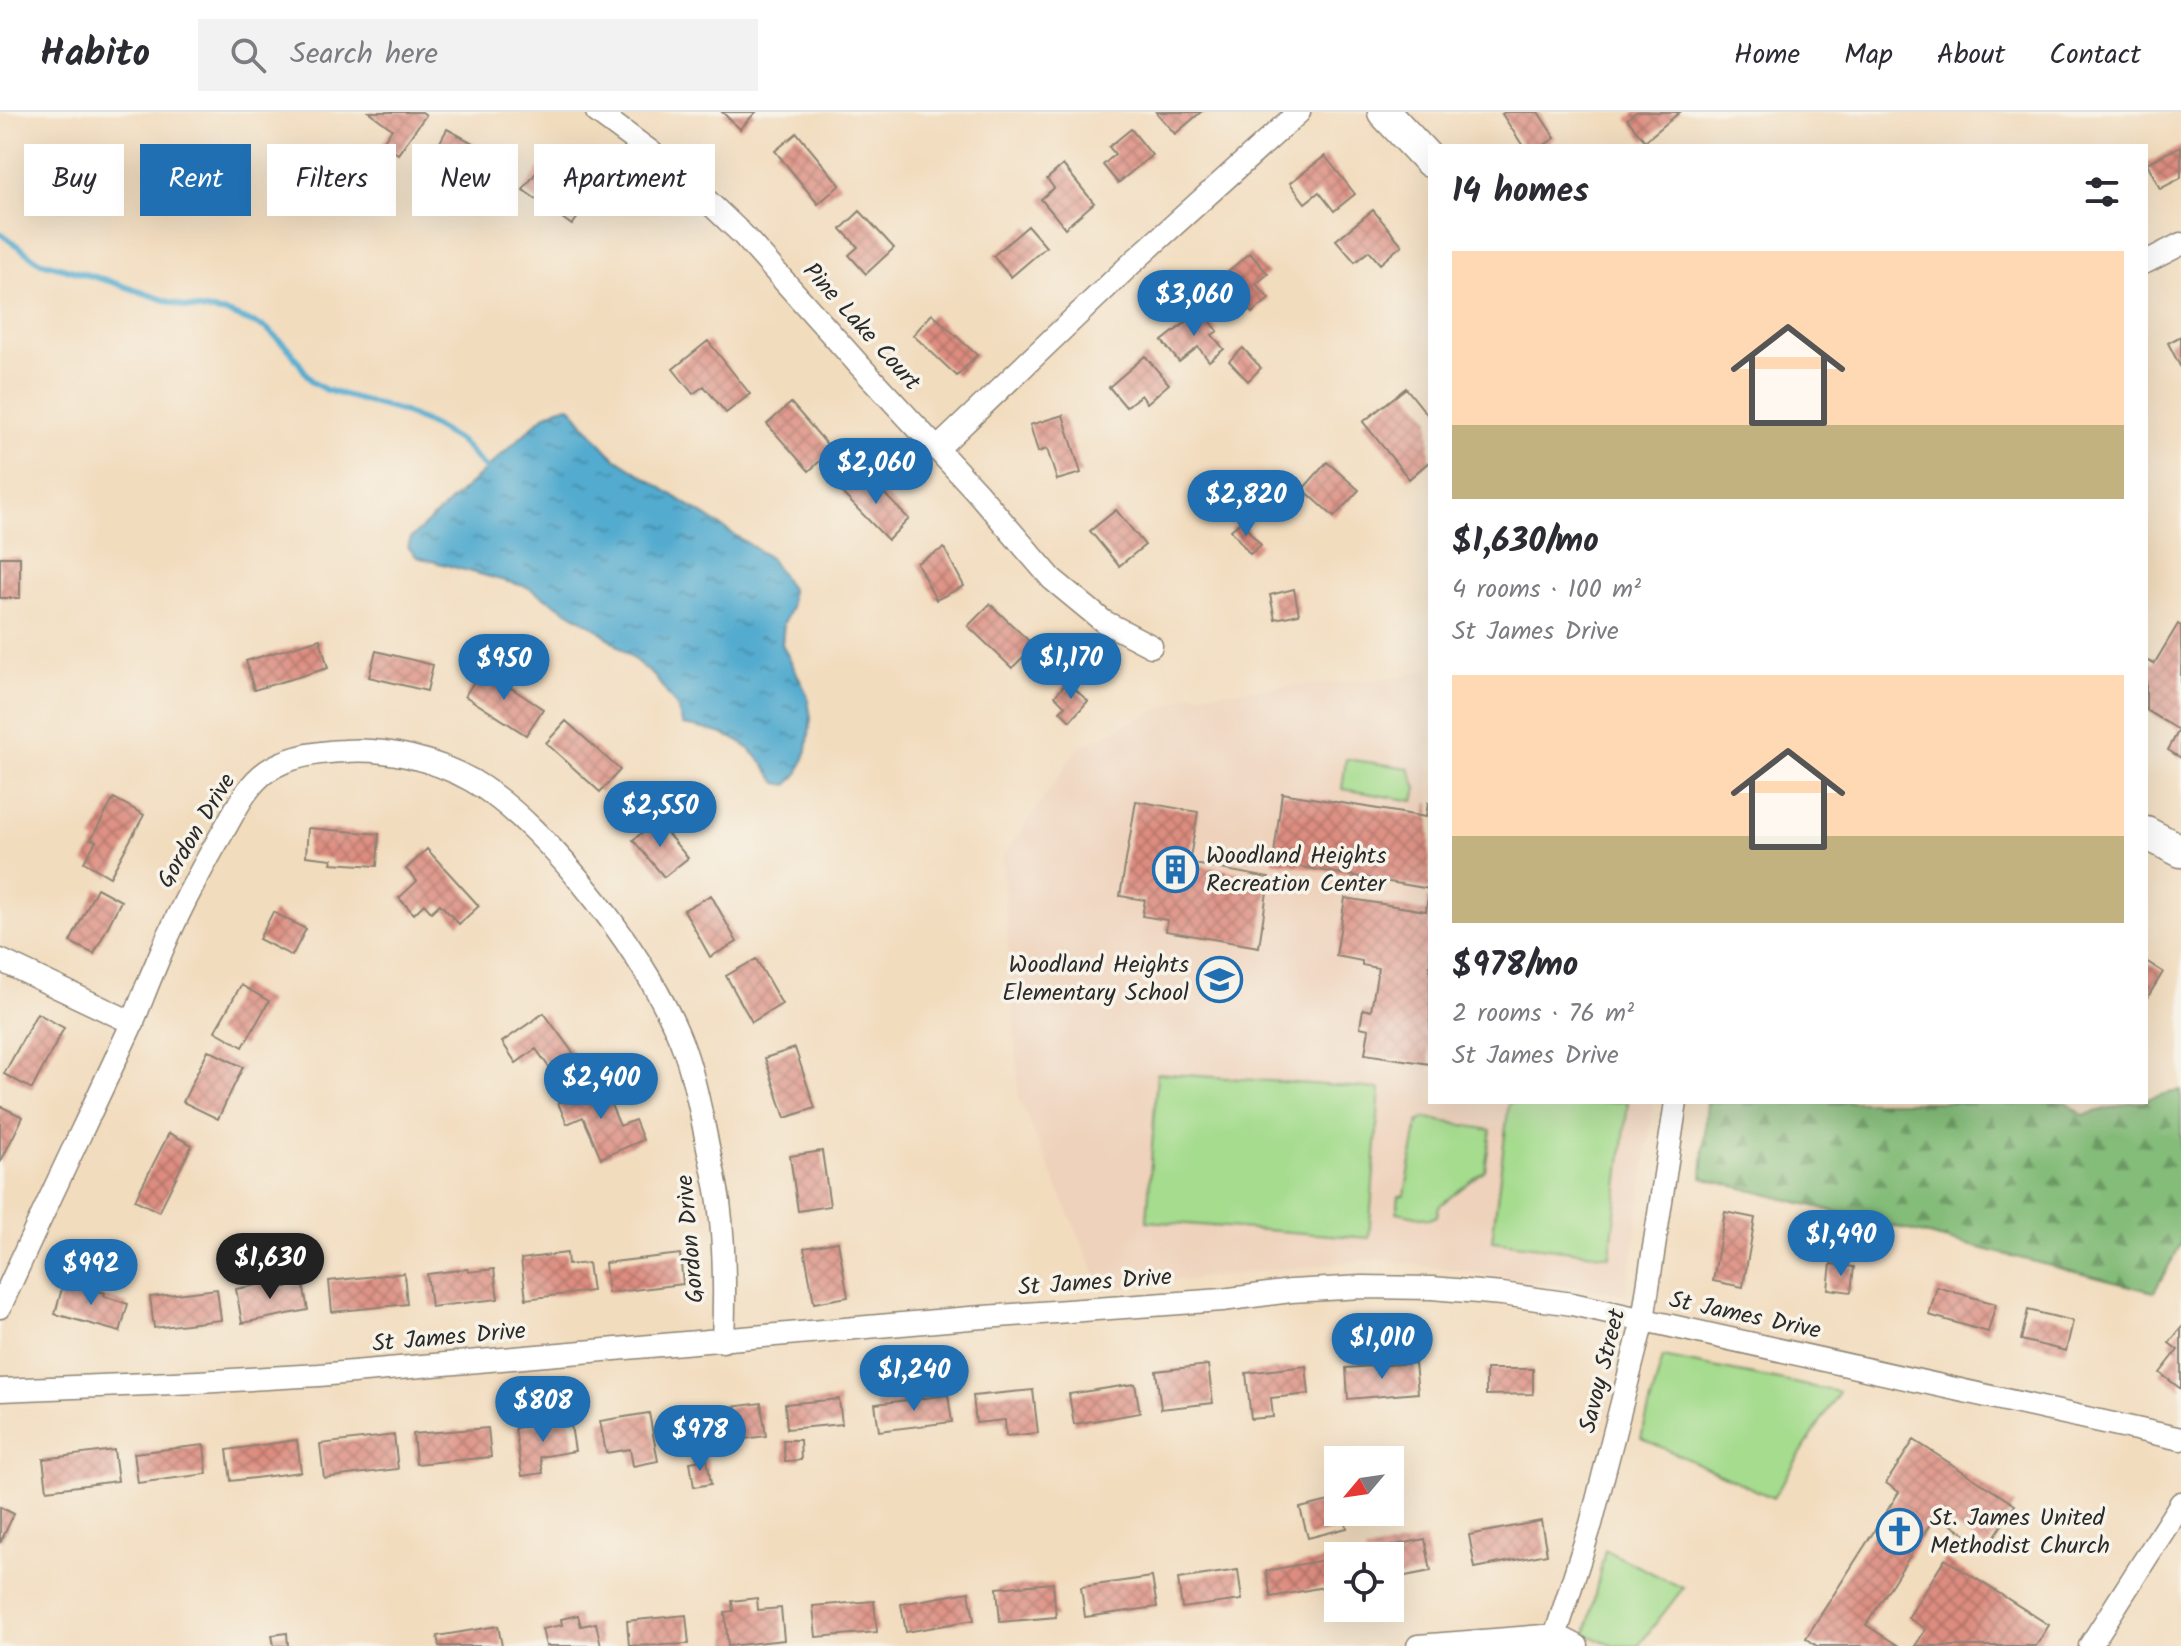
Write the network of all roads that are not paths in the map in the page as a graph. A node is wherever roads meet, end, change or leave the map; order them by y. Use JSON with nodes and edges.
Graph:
{"nodes":[{"id":1,"x":597,"y":112,"type":"edge"},
{"id":2,"x":1299,"y":112,"type":"edge"},
{"id":3,"x":1384,"y":112,"type":"edge"},
{"id":4,"x":1428,"y":159,"type":"edge"},
{"id":5,"x":2181,"y":244,"type":"edge"},
{"id":6,"x":2148,"y":261,"type":"edge"},
{"id":7,"x":937,"y":449,"type":"junction"},
{"id":8,"x":1151,"y":646,"type":"dead end"},
{"id":9,"x":2148,"y":834,"type":"edge"},
{"id":10,"x":2181,"y":851,"type":"edge"},
{"id":11,"x":0,"y":960,"type":"edge"},
{"id":12,"x":133,"y":1023,"type":"junction"},
{"id":13,"x":1676,"y":1104,"type":"edge"},
{"id":14,"x":0,"y":1307,"type":"edge"},
{"id":15,"x":1643,"y":1320,"type":"junction"},
{"id":16,"x":723,"y":1341,"type":"junction"},
{"id":17,"x":0,"y":1390,"type":"edge"},
{"id":18,"x":2181,"y":1439,"type":"edge"},
{"id":19,"x":2181,"y":1503,"type":"edge"},
{"id":20,"x":1554,"y":1640,"type":"edge"},
{"id":21,"x":1418,"y":1646,"type":"edge"},
{"id":22,"x":1577,"y":1646,"type":"edge"},
{"id":23,"x":2090,"y":1646,"type":"edge"}],
"edges":[{"from":1,"to":7,"type":"street","name":"Pine Lake Court"},
{"from":2,"to":7,"type":"street"},
{"from":3,"to":4,"type":"main road"},
{"from":5,"to":6,"type":"street"},
{"from":7,"to":8,"type":"street","name":"Pine Lake Court"},
{"from":9,"to":10,"type":"main road"},
{"from":11,"to":12,"type":"street"},
{"from":12,"to":14,"type":"street","name":"Gordon Drive"},
{"from":12,"to":16,"type":"street","name":"Gordon Drive"},
{"from":13,"to":15,"type":"street","name":"Savoy Street"},
{"from":15,"to":16,"type":"street","name":"St James Drive"},
{"from":15,"to":18,"type":"street","name":"St James Drive"},
{"from":15,"to":20,"type":"street","name":"Savoy Street"},
{"from":16,"to":17,"type":"street","name":"St James Drive"},
{"from":19,"to":23,"type":"street"},
{"from":20,"to":21,"type":"street"},
{"from":20,"to":22,"type":"street"}]}
